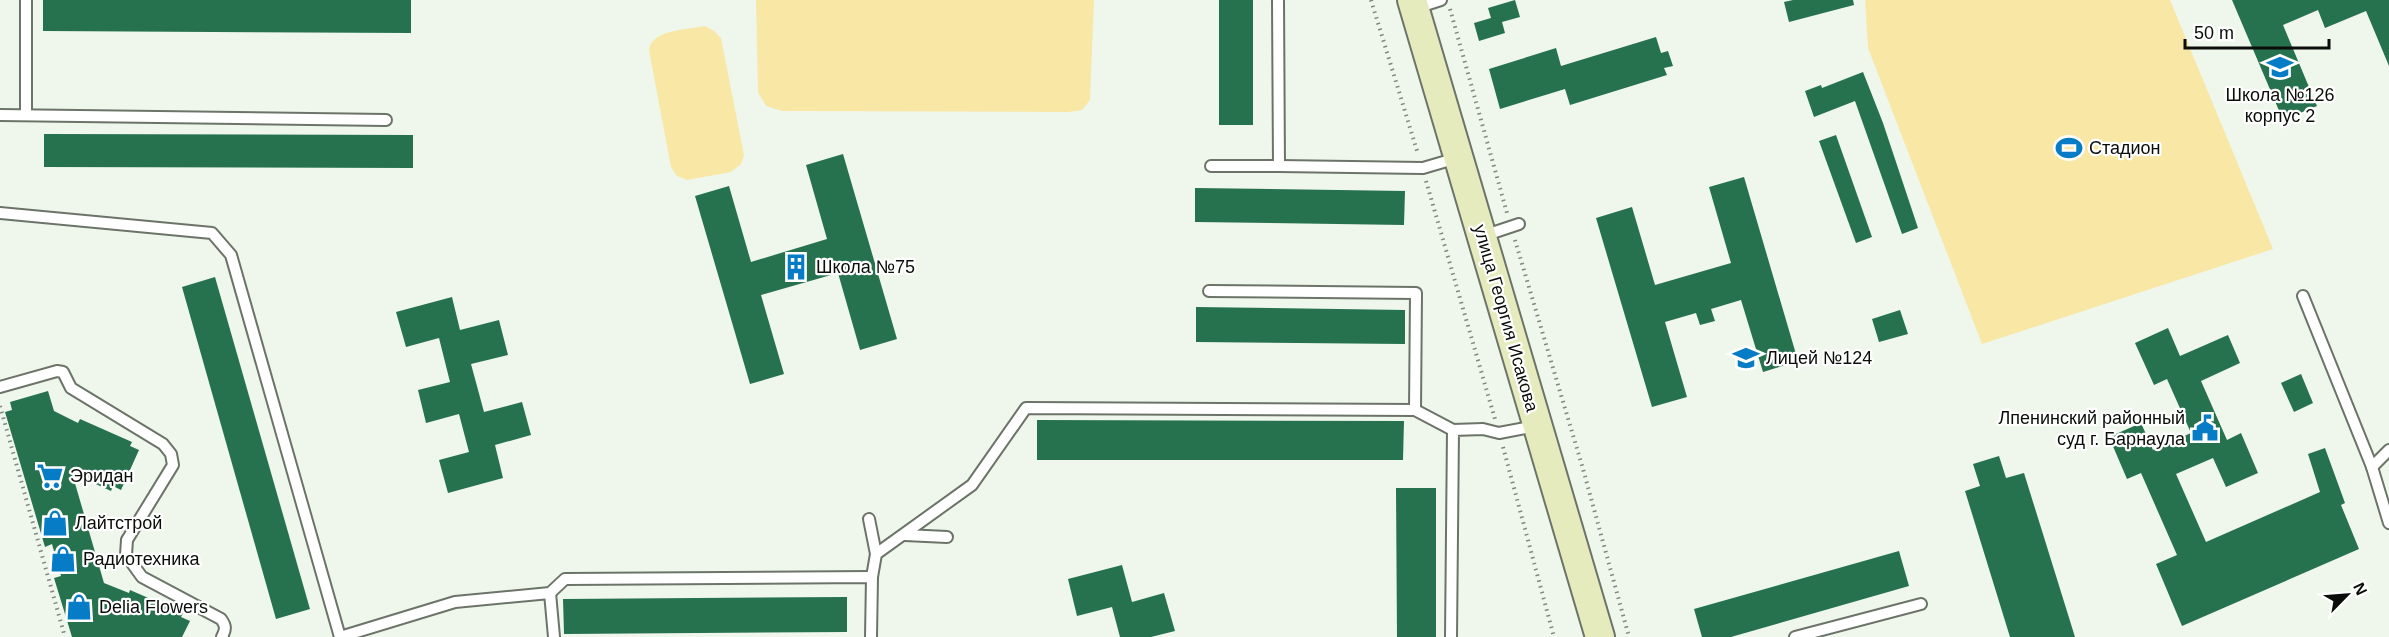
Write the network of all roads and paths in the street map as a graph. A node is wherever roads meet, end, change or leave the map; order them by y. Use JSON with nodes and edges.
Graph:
{"nodes":[{"id":1,"x":26,"y":0,"type":"edge"},
{"id":2,"x":1278,"y":0,"type":"edge"},
{"id":3,"x":1371,"y":0,"type":"edge"},
{"id":4,"x":1448,"y":0,"type":"edge"},
{"id":5,"x":1423,"y":3,"type":"edge"},
{"id":6,"x":26,"y":114,"type":"junction"},
{"id":7,"x":0,"y":115,"type":"edge"},
{"id":8,"x":386,"y":120,"type":"dead end"},
{"id":9,"x":1458,"y":158,"type":"junction"},
{"id":10,"x":1210,"y":166,"type":"dead end"},
{"id":11,"x":1279,"y":166,"type":"junction"},
{"id":12,"x":1422,"y":168,"type":"junction"},
{"id":13,"x":0,"y":213,"type":"edge"},
{"id":14,"x":1515,"y":225,"type":"junction"},
{"id":15,"x":1482,"y":236,"type":"junction"},
{"id":16,"x":1209,"y":291,"type":"dead end"},
{"id":17,"x":2303,"y":296,"type":"dead end"},
{"id":18,"x":0,"y":387,"type":"edge"},
{"id":19,"x":0,"y":406,"type":"edge"},
{"id":20,"x":1415,"y":410,"type":"junction"},
{"id":21,"x":1538,"y":426,"type":"junction"},
{"id":22,"x":1453,"y":430,"type":"junction"},
{"id":23,"x":1499,"y":433,"type":"junction"},
{"id":24,"x":2389,"y":450,"type":"edge"},
{"id":25,"x":2372,"y":467,"type":"junction"},
{"id":26,"x":869,"y":519,"type":"dead end"},
{"id":27,"x":2389,"y":523,"type":"edge"},
{"id":28,"x":905,"y":535,"type":"junction"},
{"id":29,"x":947,"y":537,"type":"dead end"},
{"id":30,"x":876,"y":554,"type":"junction"},
{"id":31,"x":872,"y":577,"type":"junction"},
{"id":32,"x":550,"y":593,"type":"junction"},
{"id":33,"x":1921,"y":604,"type":"dead end"},
{"id":34,"x":65,"y":637,"type":"edge"},
{"id":35,"x":222,"y":637,"type":"edge"},
{"id":36,"x":554,"y":637,"type":"edge"},
{"id":37,"x":871,"y":637,"type":"edge"},
{"id":38,"x":1451,"y":637,"type":"edge"},
{"id":39,"x":1554,"y":637,"type":"edge"},
{"id":40,"x":1600,"y":637,"type":"edge"},
{"id":41,"x":1629,"y":637,"type":"edge"},
{"id":42,"x":1795,"y":637,"type":"edge"}],
"edges":[{"from":1,"to":6,"type":"lane"},
{"from":2,"to":11,"type":"lane"},
{"from":3,"to":12,"type":"path"},
{"from":4,"to":14,"type":"path"},
{"from":5,"to":9,"type":"street","name":"улица Георгия Исакова"},
{"from":6,"to":7,"type":"lane"},
{"from":6,"to":8,"type":"lane"},
{"from":9,"to":12,"type":"lane"},
{"from":9,"to":15,"type":"street","name":"улица Георгия Исакова"},
{"from":10,"to":11,"type":"lane"},
{"from":11,"to":12,"type":"lane"},
{"from":12,"to":23,"type":"path"},
{"from":13,"to":32,"type":"lane"},
{"from":14,"to":15,"type":"lane"},
{"from":14,"to":41,"type":"path"},
{"from":15,"to":21,"type":"street","name":"улица Георгия Исакова"},
{"from":16,"to":20,"type":"lane"},
{"from":17,"to":25,"type":"lane"},
{"from":18,"to":35,"type":"lane"},
{"from":19,"to":34,"type":"path"},
{"from":20,"to":22,"type":"lane"},
{"from":20,"to":28,"type":"lane"},
{"from":21,"to":23,"type":"lane"},
{"from":21,"to":40,"type":"street","name":"улица Георгия Исакова"},
{"from":22,"to":23,"type":"lane"},
{"from":22,"to":38,"type":"lane"},
{"from":23,"to":39,"type":"path"},
{"from":24,"to":25,"type":"lane"},
{"from":25,"to":27,"type":"lane"},
{"from":26,"to":30,"type":"lane"},
{"from":28,"to":29,"type":"lane"},
{"from":28,"to":30,"type":"lane"},
{"from":30,"to":31,"type":"lane"},
{"from":31,"to":32,"type":"lane"},
{"from":31,"to":37,"type":"lane"},
{"from":32,"to":36,"type":"lane"},
{"from":33,"to":42,"type":"lane"}]}
